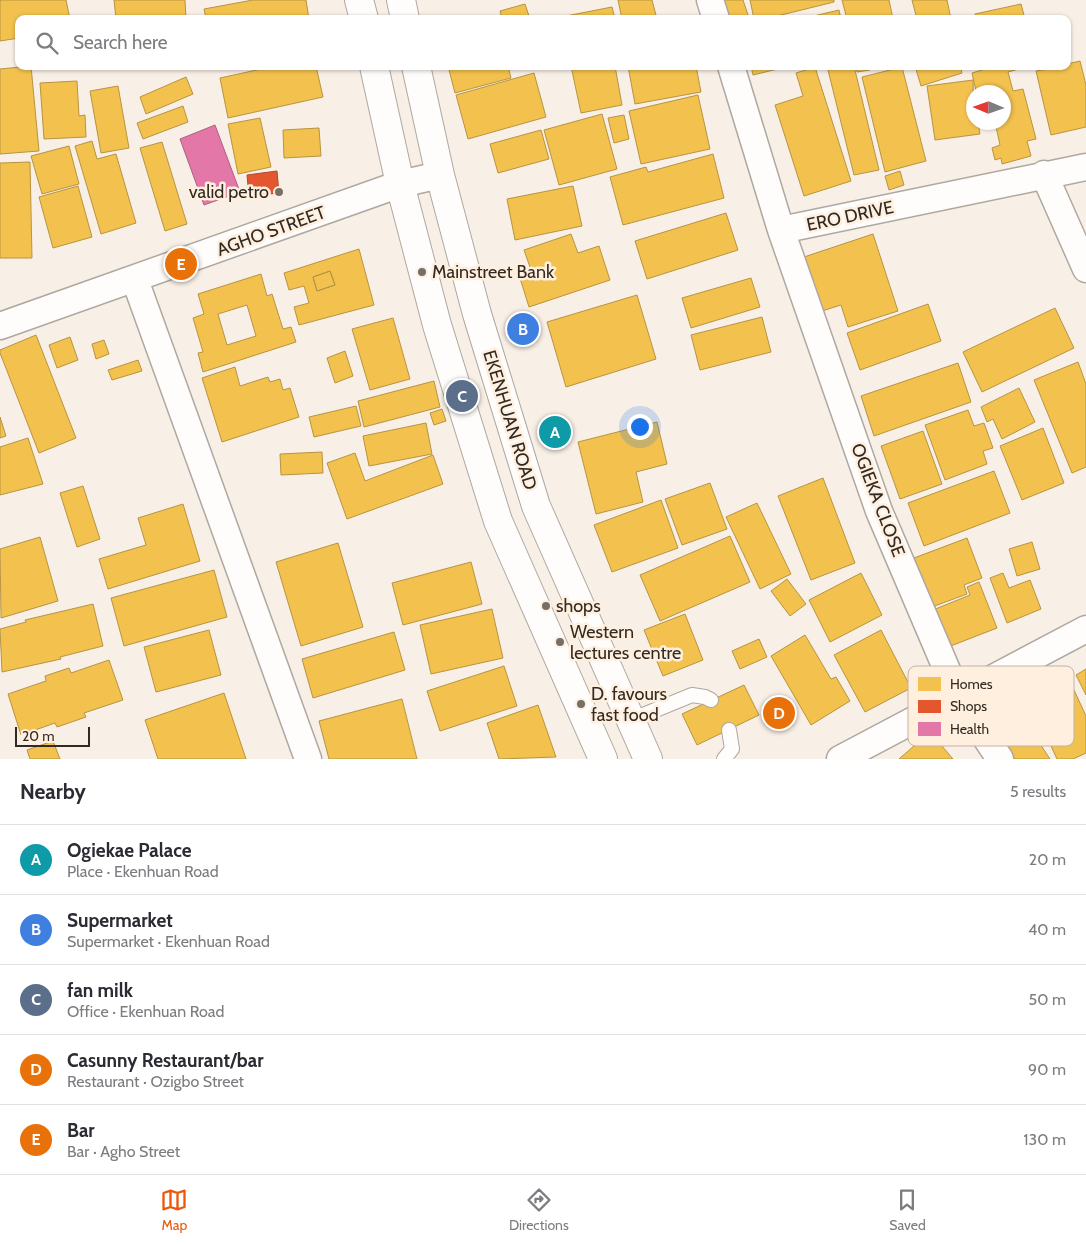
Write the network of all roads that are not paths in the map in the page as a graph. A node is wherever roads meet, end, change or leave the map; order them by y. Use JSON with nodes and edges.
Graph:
{"nodes":[{"id":1,"x":360,"y":0,"type":"edge"},
{"id":2,"x":710,"y":0,"type":"edge"},
{"id":3,"x":363,"y":15,"type":"edge"},
{"id":4,"x":715,"y":15,"type":"edge"},
{"id":5,"x":375,"y":70,"type":"edge"},
{"id":6,"x":417,"y":70,"type":"edge"},
{"id":7,"x":732,"y":70,"type":"edge"},
{"id":8,"x":1086,"y":167,"type":"edge"},
{"id":9,"x":1044,"y":174,"type":"junction"},
{"id":10,"x":440,"y":175,"type":"junction"},
{"id":11,"x":400,"y":184,"type":"junction"},
{"id":12,"x":781,"y":230,"type":"junction"},
{"id":13,"x":1086,"y":270,"type":"edge"},
{"id":14,"x":135,"y":280,"type":"junction"},
{"id":15,"x":0,"y":326,"type":"edge"},
{"id":16,"x":1086,"y":630,"type":"edge"},
{"id":17,"x":945,"y":666,"type":"edge"},
{"id":18,"x":1016,"y":666,"type":"edge"},
{"id":19,"x":711,"y":700,"type":"dead end"},
{"id":20,"x":631,"y":720,"type":"junction"},
{"id":21,"x":908,"y":723,"type":"edge"},
{"id":22,"x":729,"y":730,"type":"dead end"},
{"id":23,"x":991,"y":746,"type":"edge"},
{"id":24,"x":308,"y":759,"type":"edge"},
{"id":25,"x":603,"y":759,"type":"edge"},
{"id":26,"x":648,"y":759,"type":"edge"},
{"id":27,"x":724,"y":759,"type":"edge"},
{"id":28,"x":840,"y":759,"type":"edge"},
{"id":29,"x":1000,"y":759,"type":"edge"}],
"edges":[{"from":1,"to":3,"type":"main road"},
{"from":2,"to":4,"type":"street"},
{"from":5,"to":11,"type":"main road"},
{"from":6,"to":10,"type":"main road","name":"EKENHUAN ROAD"},
{"from":7,"to":12,"type":"street","name":"ERO DRIVE"},
{"from":8,"to":9,"type":"street","name":"ERO DRIVE"},
{"from":9,"to":12,"type":"street","name":"ERO DRIVE"},
{"from":9,"to":13,"type":"street"},
{"from":10,"to":11,"type":"street","name":"AGHO STREET"},
{"from":10,"to":20,"type":"main road","name":"EKENHUAN ROAD"},
{"from":11,"to":14,"type":"street","name":"AGHO STREET"},
{"from":11,"to":25,"type":"main road"},
{"from":12,"to":17,"type":"street","name":"OGIEKA CLOSE"},
{"from":14,"to":15,"type":"street","name":"AGHO STREET"},
{"from":14,"to":24,"type":"street"},
{"from":16,"to":18,"type":"street"},
{"from":19,"to":20,"type":"lane"},
{"from":20,"to":26,"type":"main road","name":"EKENHUAN ROAD"},
{"from":21,"to":28,"type":"street"},
{"from":22,"to":27,"type":"lane"},
{"from":23,"to":29,"type":"street","name":"OGIEKA CLOSE"}]}
